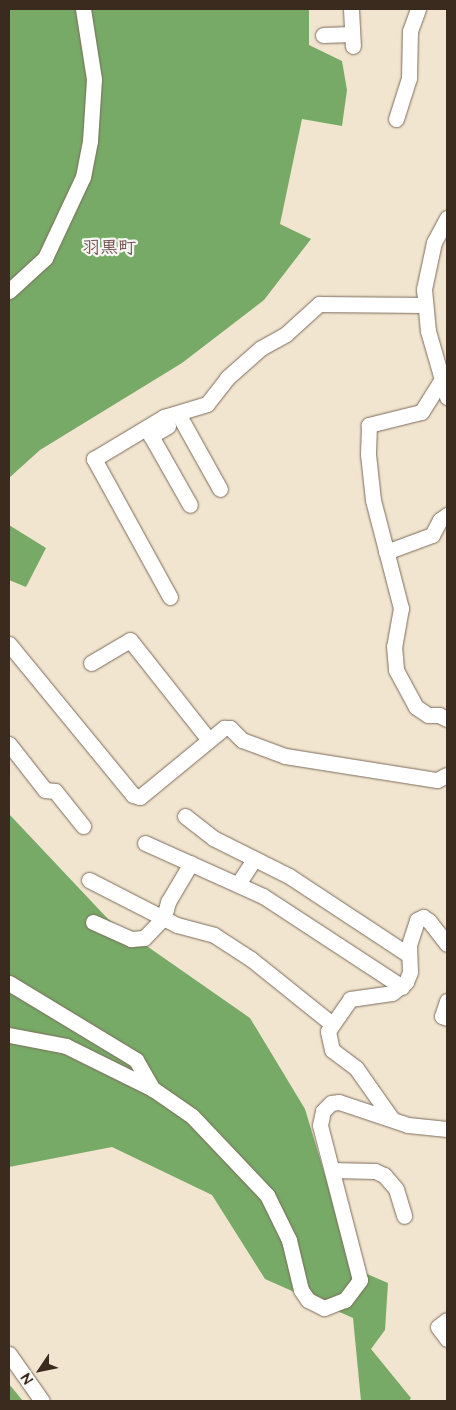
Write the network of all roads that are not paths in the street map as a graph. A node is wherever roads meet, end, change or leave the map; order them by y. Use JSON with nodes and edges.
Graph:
{"nodes":[{"id":1,"x":83,"y":9,"type":"edge"},
{"id":2,"x":351,"y":9,"type":"edge"},
{"id":3,"x":418,"y":9,"type":"edge"},
{"id":4,"x":323,"y":35,"type":"dead end"},
{"id":5,"x":396,"y":119,"type":"dead end"},
{"id":6,"x":447,"y":218,"type":"edge"},
{"id":7,"x":9,"y":291,"type":"edge"},
{"id":8,"x":424,"y":305,"type":"junction"},
{"id":9,"x":442,"y":379,"type":"junction"},
{"id":10,"x":447,"y":397,"type":"edge"},
{"id":11,"x":197,"y":409,"type":"junction"},
{"id":12,"x":181,"y":419,"type":"junction"},
{"id":13,"x":220,"y":489,"type":"dead end"},
{"id":14,"x":190,"y":505,"type":"dead end"},
{"id":15,"x":447,"y":515,"type":"edge"},
{"id":16,"x":386,"y":552,"type":"junction"},
{"id":17,"x":170,"y":597,"type":"dead end"},
{"id":18,"x":9,"y":644,"type":"edge"},
{"id":19,"x":91,"y":663,"type":"dead end"},
{"id":20,"x":447,"y":718,"type":"edge"},
{"id":21,"x":209,"y":740,"type":"junction"},
{"id":22,"x":9,"y":744,"type":"edge"},
{"id":23,"x":447,"y":774,"type":"edge"},
{"id":24,"x":185,"y":816,"type":"dead end"},
{"id":25,"x":83,"y":826,"type":"dead end"},
{"id":26,"x":145,"y":843,"type":"dead end"},
{"id":27,"x":254,"y":859,"type":"junction"},
{"id":28,"x":191,"y":863,"type":"junction"},
{"id":29,"x":88,"y":880,"type":"dead end"},
{"id":30,"x":238,"y":884,"type":"junction"},
{"id":31,"x":164,"y":917,"type":"junction"},
{"id":32,"x":93,"y":922,"type":"dead end"},
{"id":33,"x":447,"y":944,"type":"edge"},
{"id":34,"x":409,"y":955,"type":"junction"},
{"id":35,"x":9,"y":983,"type":"edge"},
{"id":36,"x":402,"y":987,"type":"junction"},
{"id":37,"x":447,"y":1001,"type":"edge"},
{"id":38,"x":447,"y":1018,"type":"edge"},
{"id":39,"x":332,"y":1024,"type":"junction"},
{"id":40,"x":9,"y":1035,"type":"edge"},
{"id":41,"x":153,"y":1089,"type":"junction"},
{"id":42,"x":392,"y":1119,"type":"junction"},
{"id":43,"x":447,"y":1129,"type":"edge"},
{"id":44,"x":332,"y":1170,"type":"junction"},
{"id":45,"x":404,"y":1216,"type":"dead end"},
{"id":46,"x":447,"y":1320,"type":"edge"},
{"id":47,"x":447,"y":1339,"type":"edge"},
{"id":48,"x":9,"y":1354,"type":"edge"},
{"id":49,"x":42,"y":1401,"type":"edge"}],
"edges":[{"from":1,"to":7,"type":"street"},
{"from":2,"to":4,"type":"street"},
{"from":3,"to":5,"type":"street"},
{"from":6,"to":8,"type":"street"},
{"from":8,"to":9,"type":"street"},
{"from":8,"to":11,"type":"street"},
{"from":9,"to":10,"type":"street"},
{"from":9,"to":16,"type":"street"},
{"from":11,"to":12,"type":"street"},
{"from":11,"to":17,"type":"street"},
{"from":12,"to":13,"type":"street"},
{"from":12,"to":14,"type":"street"},
{"from":15,"to":16,"type":"street"},
{"from":16,"to":20,"type":"street"},
{"from":18,"to":21,"type":"street"},
{"from":19,"to":21,"type":"street"},
{"from":21,"to":23,"type":"street"},
{"from":22,"to":25,"type":"street"},
{"from":24,"to":27,"type":"street"},
{"from":26,"to":28,"type":"street"},
{"from":27,"to":30,"type":"street"},
{"from":27,"to":34,"type":"street"},
{"from":28,"to":30,"type":"street"},
{"from":28,"to":31,"type":"street"},
{"from":29,"to":31,"type":"street"},
{"from":30,"to":36,"type":"street"},
{"from":31,"to":32,"type":"street"},
{"from":31,"to":39,"type":"street"},
{"from":33,"to":34,"type":"street"},
{"from":34,"to":36,"type":"street"},
{"from":35,"to":41,"type":"street"},
{"from":36,"to":39,"type":"street"},
{"from":37,"to":38,"type":"street"},
{"from":39,"to":42,"type":"street"},
{"from":40,"to":41,"type":"street"},
{"from":41,"to":44,"type":"street"},
{"from":42,"to":43,"type":"street"},
{"from":42,"to":44,"type":"street"},
{"from":44,"to":45,"type":"street"},
{"from":46,"to":47,"type":"street"},
{"from":48,"to":49,"type":"street"}]}
